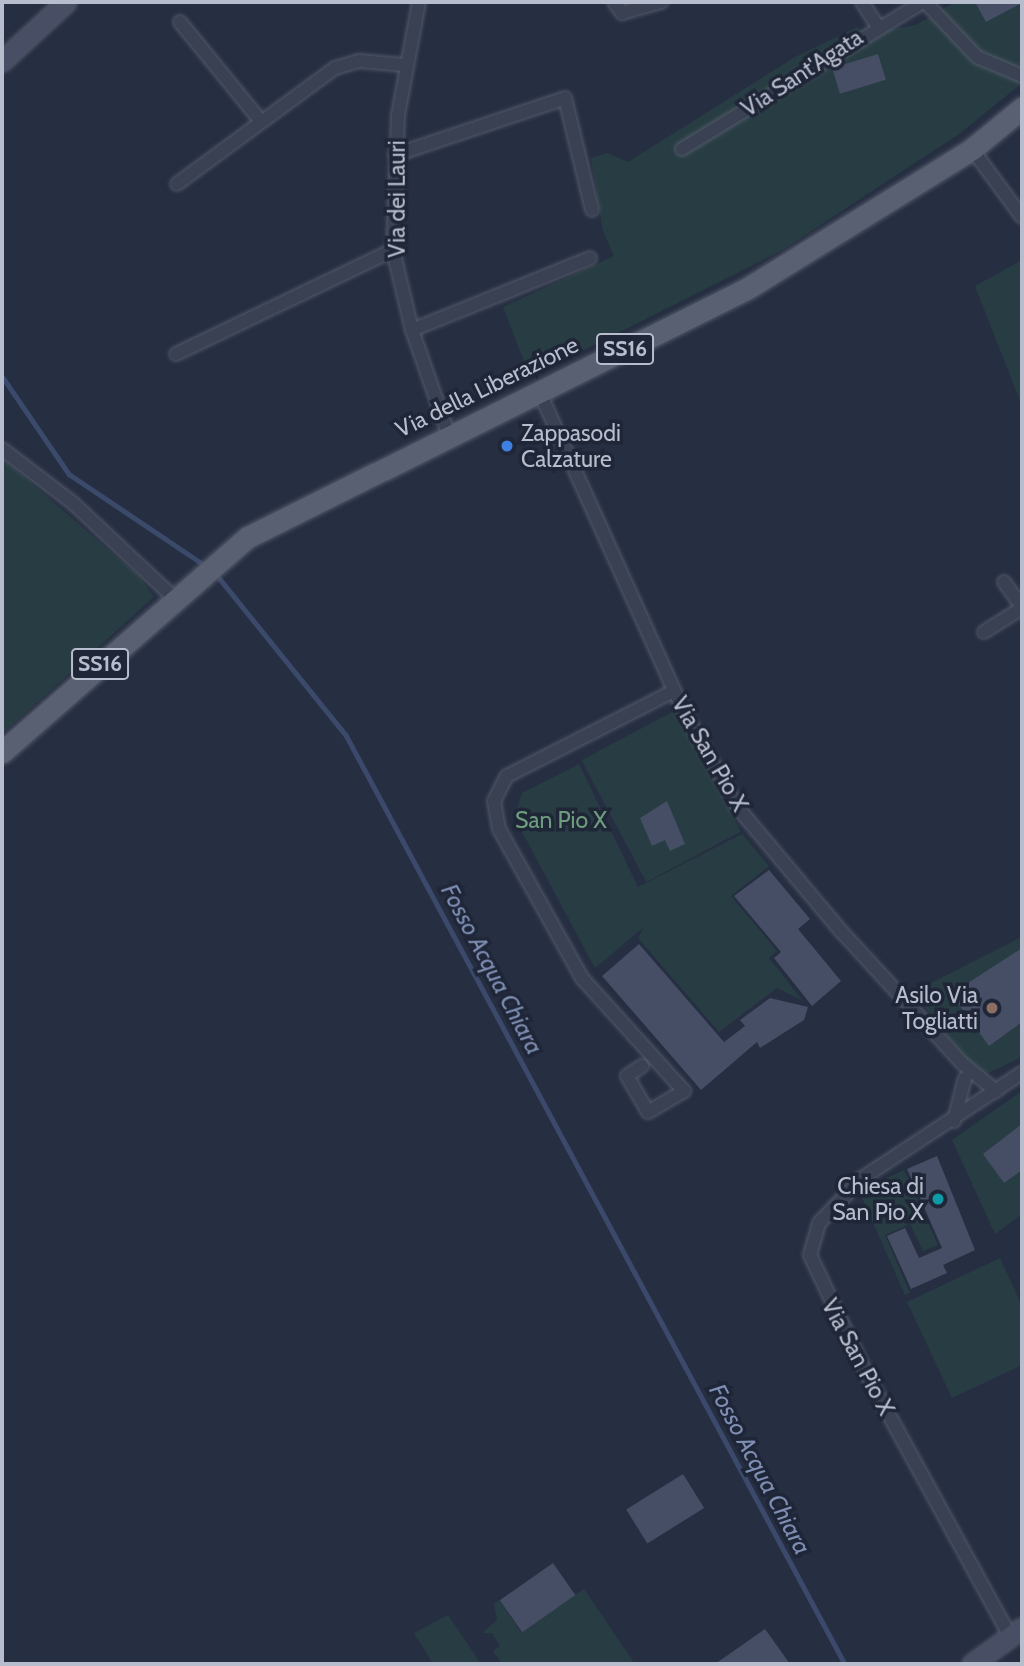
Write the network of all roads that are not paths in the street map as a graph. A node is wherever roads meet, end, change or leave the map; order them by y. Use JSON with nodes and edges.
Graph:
{"nodes":[{"id":1,"x":66,"y":2,"type":"edge"},
{"id":2,"x":419,"y":2,"type":"edge"},
{"id":3,"x":614,"y":2,"type":"edge"},
{"id":4,"x":661,"y":2,"type":"edge"},
{"id":5,"x":862,"y":2,"type":"edge"},
{"id":6,"x":924,"y":2,"type":"edge"},
{"id":7,"x":180,"y":22,"type":"dead end"},
{"id":8,"x":877,"y":25,"type":"junction"},
{"id":9,"x":2,"y":61,"type":"edge"},
{"id":10,"x":404,"y":65,"type":"junction"},
{"id":11,"x":1022,"y":76,"type":"edge"},
{"id":12,"x":1022,"y":108,"type":"edge"},
{"id":13,"x":260,"y":120,"type":"junction"},
{"id":14,"x":682,"y":149,"type":"dead end"},
{"id":15,"x":972,"y":149,"type":"junction"},
{"id":16,"x":395,"y":155,"type":"junction"},
{"id":17,"x":177,"y":184,"type":"dead end"},
{"id":18,"x":593,"y":211,"type":"dead end"},
{"id":19,"x":1022,"y":217,"type":"edge"},
{"id":20,"x":393,"y":250,"type":"junction"},
{"id":21,"x":590,"y":258,"type":"dead end"},
{"id":22,"x":412,"y":330,"type":"junction"},
{"id":23,"x":176,"y":354,"type":"dead end"},
{"id":24,"x":539,"y":391,"type":"junction"},
{"id":25,"x":448,"y":433,"type":"junction"},
{"id":26,"x":2,"y":449,"type":"edge"},
{"id":27,"x":1004,"y":582,"type":"dead end"},
{"id":28,"x":173,"y":597,"type":"junction"},
{"id":29,"x":1022,"y":607,"type":"edge"},
{"id":30,"x":984,"y":632,"type":"dead end"},
{"id":31,"x":674,"y":691,"type":"junction"},
{"id":32,"x":2,"y":752,"type":"edge"},
{"id":33,"x":962,"y":1064,"type":"junction"},
{"id":34,"x":642,"y":1066,"type":"dead end"},
{"id":35,"x":1022,"y":1073,"type":"edge"},
{"id":36,"x":965,"y":1077,"type":"junction"},
{"id":37,"x":996,"y":1091,"type":"junction"},
{"id":38,"x":980,"y":1102,"type":"junction"},
{"id":39,"x":954,"y":1121,"type":"junction"},
{"id":40,"x":1016,"y":1632,"type":"edge"},
{"id":41,"x":972,"y":1664,"type":"edge"}],
"edges":[{"from":1,"to":9,"type":"street"},
{"from":2,"to":10,"type":"street","name":"Via dei Lauri"},
{"from":3,"to":4,"type":"street"},
{"from":5,"to":8,"type":"street"},
{"from":6,"to":8,"type":"street","name":"Via Sant'Agata"},
{"from":6,"to":11,"type":"street","name":"Via Sant'Agata"},
{"from":7,"to":13,"type":"street"},
{"from":8,"to":14,"type":"street","name":"Via Sant'Agata"},
{"from":10,"to":13,"type":"street"},
{"from":10,"to":16,"type":"street","name":"Via dei Lauri"},
{"from":12,"to":15,"type":"main road","name":"Via della Liberazione","number":"SS16"},
{"from":13,"to":17,"type":"street"},
{"from":15,"to":19,"type":"street"},
{"from":15,"to":24,"type":"main road","name":"Via della Liberazione","number":"SS16"},
{"from":16,"to":18,"type":"street"},
{"from":16,"to":20,"type":"street","name":"Via dei Lauri"},
{"from":20,"to":22,"type":"street","name":"Via dei Lauri"},
{"from":20,"to":23,"type":"street"},
{"from":21,"to":22,"type":"street"},
{"from":22,"to":25,"type":"street","name":"Via dei Lauri"},
{"from":24,"to":25,"type":"main road","name":"Via della Liberazione","number":"SS16"},
{"from":24,"to":31,"type":"street","name":"Via San Pio X"},
{"from":25,"to":28,"type":"main road","name":"Via della Liberazione","number":"SS16"},
{"from":26,"to":28,"type":"street"},
{"from":27,"to":29,"type":"street"},
{"from":28,"to":32,"type":"main road","name":"Via della Liberazione","number":"SS16"},
{"from":29,"to":30,"type":"street"},
{"from":31,"to":33,"type":"street","name":"Via San Pio X"},
{"from":31,"to":34,"type":"street"},
{"from":33,"to":36,"type":"street","name":"Via San Pio X"},
{"from":33,"to":37,"type":"street","name":"Via San Pio X"},
{"from":35,"to":37,"type":"street"},
{"from":36,"to":38,"type":"street","name":"Via San Pio X"},
{"from":36,"to":39,"type":"street","name":"Via San Pio X"},
{"from":37,"to":38,"type":"street","name":"Via San Pio X"},
{"from":38,"to":39,"type":"street","name":"Via San Pio X"},
{"from":39,"to":40,"type":"street","name":"Via San Pio X"},
{"from":40,"to":41,"type":"street"}]}
